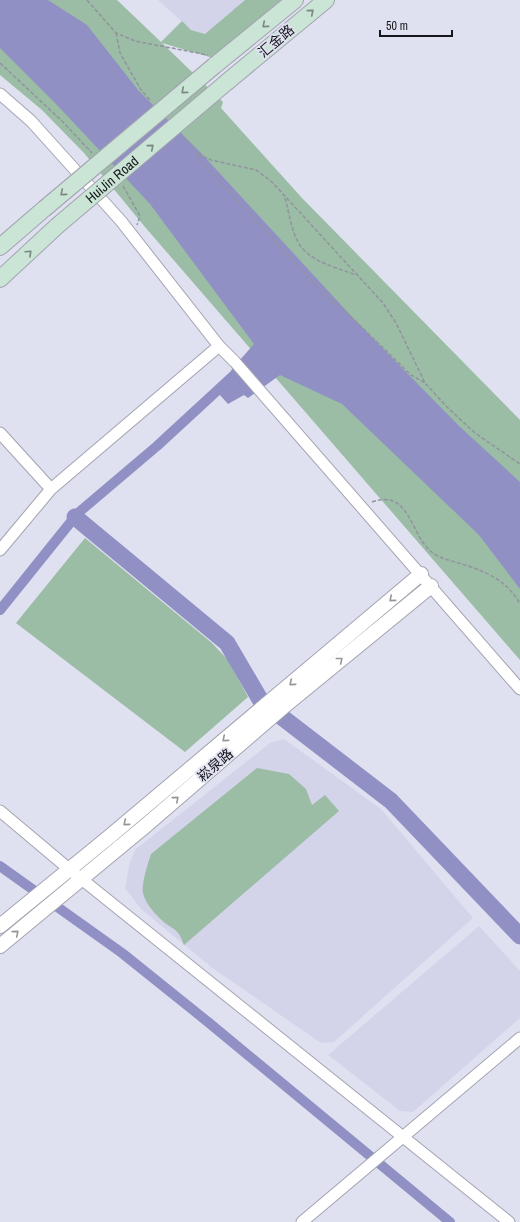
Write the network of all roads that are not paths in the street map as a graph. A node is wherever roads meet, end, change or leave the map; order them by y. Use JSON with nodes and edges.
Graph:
{"nodes":[{"id":1,"x":295,"y":0,"type":"edge"},
{"id":2,"x":326,"y":0,"type":"edge"},
{"id":3,"x":220,"y":62,"type":"joint"},
{"id":4,"x":227,"y":82,"type":"joint"},
{"id":5,"x":0,"y":94,"type":"edge"},
{"id":6,"x":0,"y":247,"type":"edge"},
{"id":7,"x":0,"y":279,"type":"edge"},
{"id":8,"x":219,"y":346,"type":"junction"},
{"id":9,"x":0,"y":432,"type":"edge"},
{"id":10,"x":51,"y":489,"type":"junction"},
{"id":11,"x":0,"y":550,"type":"edge"},
{"id":12,"x":421,"y":574,"type":"junction"},
{"id":13,"x":431,"y":586,"type":"junction"},
{"id":14,"x":520,"y":689,"type":"edge"},
{"id":15,"x":283,"y":699,"type":"junction"},
{"id":16,"x":260,"y":718,"type":"junction"},
{"id":17,"x":0,"y":811,"type":"edge"},
{"id":18,"x":69,"y":869,"type":"junction"},
{"id":19,"x":82,"y":879,"type":"junction"},
{"id":20,"x":0,"y":926,"type":"edge"},
{"id":21,"x":0,"y":946,"type":"edge"},
{"id":22,"x":520,"y":1038,"type":"edge"},
{"id":23,"x":403,"y":1136,"type":"junction"},
{"id":24,"x":302,"y":1222,"type":"edge"},
{"id":25,"x":509,"y":1222,"type":"edge"}],
"edges":[{"from":1,"to":3,"type":"main road","name":"汇金路","one_way":true},
{"from":4,"to":2,"type":"main road","name":"汇金路","one_way":true},
{"from":3,"to":6,"type":"main road","name":"HuiJin Road","one_way":true,"bridge":true},
{"from":7,"to":4,"type":"main road","name":"HuiJin Road","one_way":true,"bridge":true},
{"from":5,"to":8,"type":"street"},
{"from":8,"to":10,"type":"street"},
{"from":8,"to":12,"type":"street"},
{"from":9,"to":10,"type":"street"},
{"from":10,"to":11,"type":"street"},
{"from":12,"to":13,"type":"street"},
{"from":12,"to":15,"type":"street","name":"崧泉路","one_way":true},
{"from":13,"to":14,"type":"street"},
{"from":15,"to":13,"type":"street","name":"崧泉路","one_way":true},
{"from":15,"to":16,"type":"street","name":"崧泉路"},
{"from":16,"to":18,"type":"street","name":"崧泉路","one_way":true},
{"from":19,"to":16,"type":"street","name":"崧泉路","one_way":true},
{"from":17,"to":18,"type":"street"},
{"from":18,"to":19,"type":"street"},
{"from":18,"to":20,"type":"street","name":"崧泉路"},
{"from":21,"to":19,"type":"street","name":"崧泉路","one_way":true},
{"from":19,"to":23,"type":"street"},
{"from":22,"to":23,"type":"street"},
{"from":23,"to":24,"type":"street"},
{"from":23,"to":25,"type":"street"}]}
